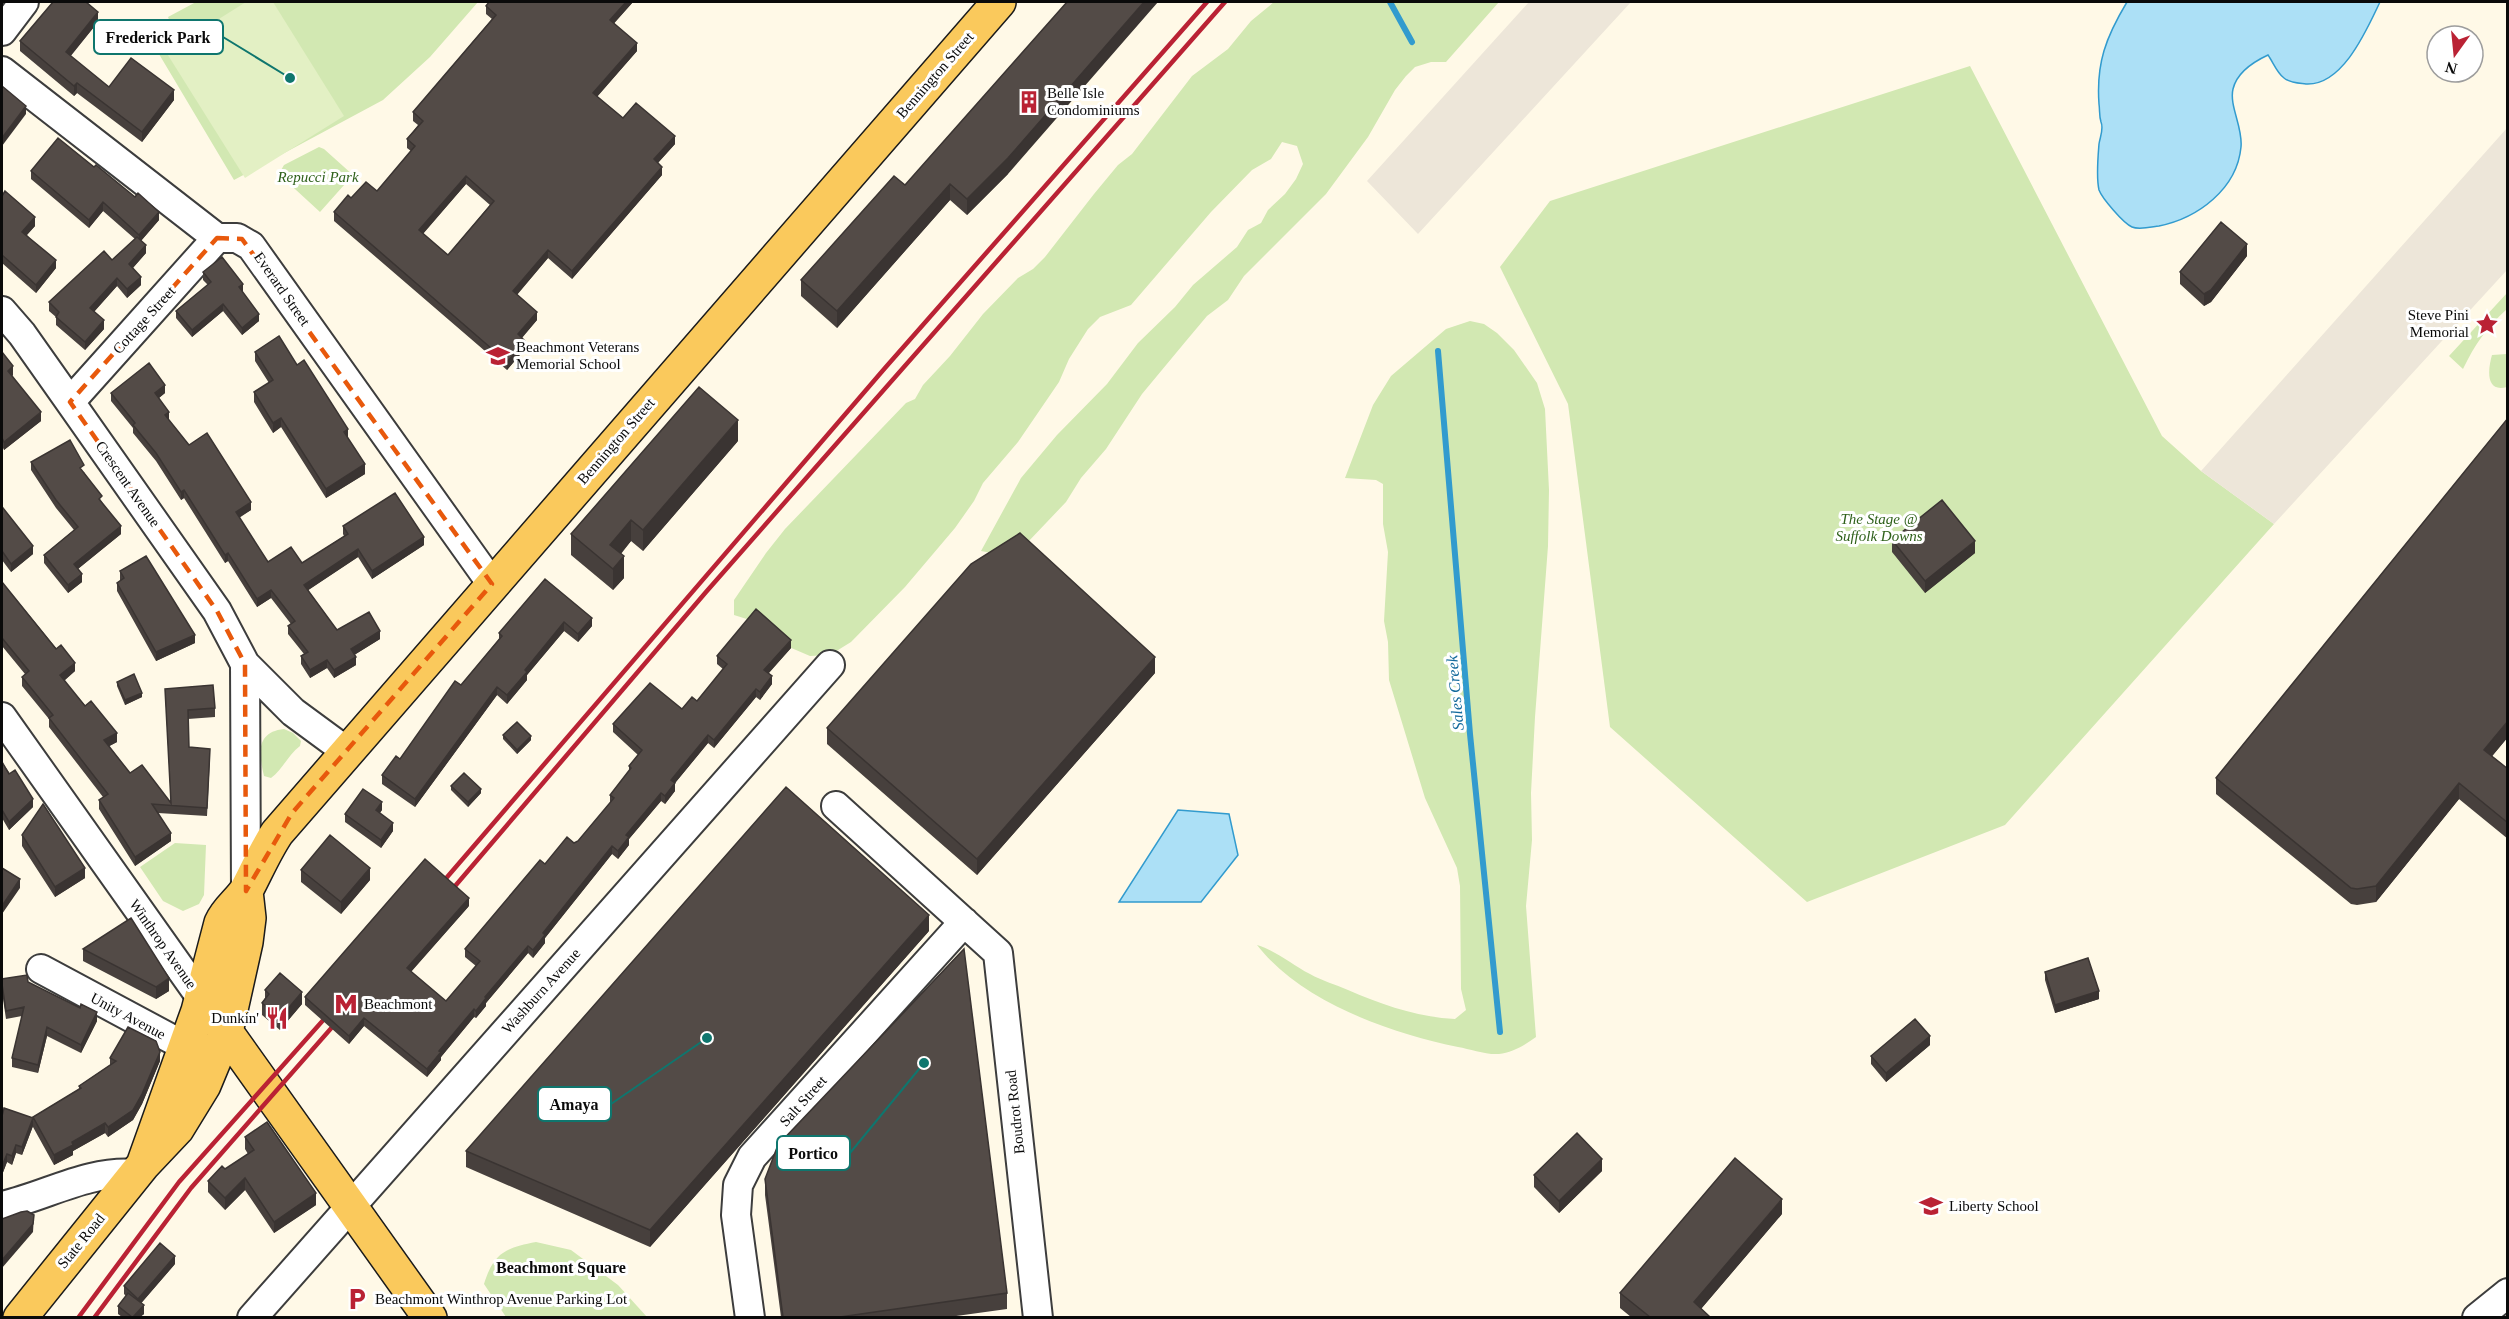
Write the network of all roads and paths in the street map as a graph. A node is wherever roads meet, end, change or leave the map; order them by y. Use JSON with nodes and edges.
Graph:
{"nodes":[{"id":1,"x":24,"y":2,"type":"edge"},
{"id":2,"x":999,"y":2,"type":"edge"},
{"id":3,"x":2,"y":30,"type":"edge"},
{"id":4,"x":2,"y":71,"type":"edge"},
{"id":5,"x":217,"y":238,"type":"junction"},
{"id":6,"x":2,"y":311,"type":"edge"},
{"id":7,"x":70,"y":402,"type":"junction"},
{"id":8,"x":492,"y":584,"type":"junction"},
{"id":9,"x":245,"y":664,"type":"junction"},
{"id":10,"x":830,"y":665,"type":"dead end"},
{"id":11,"x":2,"y":717,"type":"edge"},
{"id":12,"x":346,"y":752,"type":"junction"},
{"id":13,"x":836,"y":806,"type":"dead end"},
{"id":14,"x":246,"y":891,"type":"junction"},
{"id":15,"x":964,"y":921,"type":"junction"},
{"id":16,"x":41,"y":969,"type":"dead end"},
{"id":17,"x":202,"y":999,"type":"junction"},
{"id":18,"x":226,"y":1032,"type":"junction"},
{"id":19,"x":186,"y":1047,"type":"junction"},
{"id":20,"x":215,"y":1062,"type":"junction"},
{"id":21,"x":139,"y":1169,"type":"junction"},
{"id":22,"x":2,"y":1206,"type":"edge"},
{"id":23,"x":350,"y":1206,"type":"junction"},
{"id":24,"x":2508,"y":1293,"type":"edge"},
{"id":25,"x":20,"y":1317,"type":"edge"},
{"id":26,"x":252,"y":1317,"type":"edge"},
{"id":27,"x":430,"y":1317,"type":"edge"},
{"id":28,"x":750,"y":1317,"type":"edge"},
{"id":29,"x":1038,"y":1317,"type":"edge"},
{"id":30,"x":2477,"y":1317,"type":"edge"}],
"edges":[{"from":1,"to":3,"type":"street"},
{"from":2,"to":8,"type":"main road","name":"Bennington Street"},
{"from":4,"to":5,"type":"street","name":"Everard Street"},
{"from":5,"to":7,"type":"street","name":"Cottage Street"},
{"from":5,"to":8,"type":"street","name":"Everard Street"},
{"from":6,"to":7,"type":"street","name":"Crescent Avenue"},
{"from":7,"to":9,"type":"street","name":"Crescent Avenue"},
{"from":8,"to":12,"type":"main road","name":"Bennington Street"},
{"from":9,"to":12,"type":"street","name":"Crescent Avenue"},
{"from":9,"to":14,"type":"street","name":"Crescent Avenue"},
{"from":10,"to":23,"type":"street","name":"Washburn Avenue"},
{"from":11,"to":17,"type":"street","name":"Winthrop Avenue"},
{"from":12,"to":14,"type":"main road","name":"Bennington Street"},
{"from":13,"to":15,"type":"street","name":"Boudrot Road"},
{"from":14,"to":17,"type":"main road","name":"Bennington Street"},
{"from":14,"to":18,"type":"main road","name":"Bennington Street"},
{"from":15,"to":28,"type":"street","name":"Salt Street"},
{"from":15,"to":29,"type":"street","name":"Boudrot Road"},
{"from":16,"to":19,"type":"street","name":"Unity Avenue"},
{"from":17,"to":18,"type":"main road","name":"Winthrop Avenue"},
{"from":17,"to":19,"type":"main road","name":"State Road"},
{"from":18,"to":20,"type":"main road","name":"State Road"},
{"from":18,"to":23,"type":"main road","name":"Winthrop Avenue"},
{"from":19,"to":20,"type":"street","name":"Unity Avenue"},
{"from":19,"to":21,"type":"main road","name":"State Road"},
{"from":20,"to":21,"type":"main road","name":"State Road"},
{"from":21,"to":22,"type":"street"},
{"from":21,"to":25,"type":"main road","name":"State Road"},
{"from":23,"to":26,"type":"street","name":"Washburn Avenue"},
{"from":23,"to":27,"type":"main road","name":"Winthrop Avenue"},
{"from":24,"to":30,"type":"street"}]}
